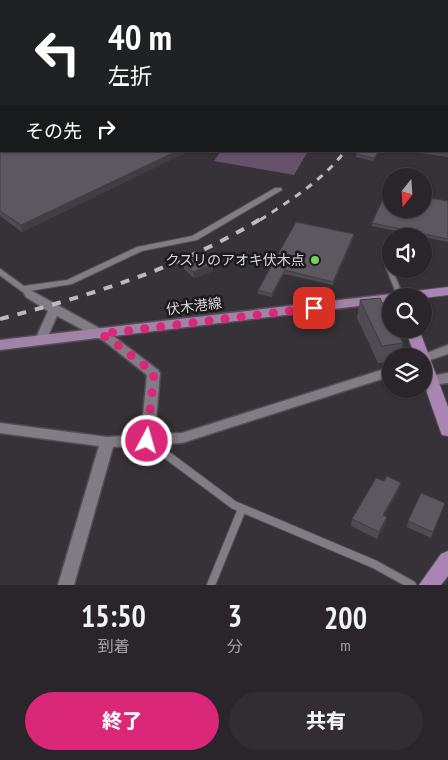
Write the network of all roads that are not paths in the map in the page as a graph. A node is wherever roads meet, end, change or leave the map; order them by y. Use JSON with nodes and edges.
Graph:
{"nodes":[{"id":1,"x":278,"y":190,"type":"dead end"},
{"id":2,"x":0,"y":272,"type":"edge"},
{"id":3,"x":26,"y":291,"type":"junction"},
{"id":4,"x":448,"y":291,"type":"edge"},
{"id":5,"x":432,"y":293,"type":"edge"},
{"id":6,"x":382,"y":299,"type":"edge"},
{"id":7,"x":54,"y":310,"type":"junction"},
{"id":8,"x":101,"y":334,"type":"junction"},
{"id":9,"x":42,"y":340,"type":"junction"},
{"id":10,"x":0,"y":346,"type":"edge"},
{"id":11,"x":448,"y":349,"type":"edge"},
{"id":12,"x":432,"y":354,"type":"edge"},
{"id":13,"x":382,"y":374,"type":"edge"},
{"id":14,"x":448,"y":378,"type":"edge"},
{"id":15,"x":432,"y":380,"type":"edge"},
{"id":16,"x":432,"y":386,"type":"edge"},
{"id":17,"x":0,"y":428,"type":"edge"},
{"id":18,"x":448,"y":430,"type":"edge"},
{"id":19,"x":147,"y":441,"type":"junction"},
{"id":20,"x":107,"y":442,"type":"junction"},
{"id":21,"x":242,"y":509,"type":"junction"},
{"id":22,"x":448,"y":560,"type":"edge"},
{"id":23,"x":66,"y":585,"type":"edge"},
{"id":24,"x":211,"y":585,"type":"edge"},
{"id":25,"x":412,"y":585,"type":"edge"},
{"id":26,"x":429,"y":585,"type":"edge"}],
"edges":[{"from":1,"to":3,"type":"street"},
{"from":2,"to":3,"type":"lane"},
{"from":3,"to":7,"type":"street"},
{"from":4,"to":5,"type":"highway"},
{"from":6,"to":8,"type":"main road","name":"伏木港線"},
{"from":7,"to":8,"type":"street"},
{"from":7,"to":9,"type":"street"},
{"from":8,"to":9,"type":"main road","name":"伏木港線"},
{"from":8,"to":19,"type":"street"},
{"from":9,"to":10,"type":"main road","name":"伏木港線"},
{"from":11,"to":12,"type":"street"},
{"from":13,"to":19,"type":"street"},
{"from":14,"to":15,"type":"street"},
{"from":16,"to":18,"type":"highway"},
{"from":17,"to":20,"type":"street"},
{"from":19,"to":20,"type":"street"},
{"from":19,"to":21,"type":"lane"},
{"from":20,"to":23,"type":"street"},
{"from":21,"to":24,"type":"lane"},
{"from":21,"to":25,"type":"lane"},
{"from":22,"to":26,"type":"highway"}]}
